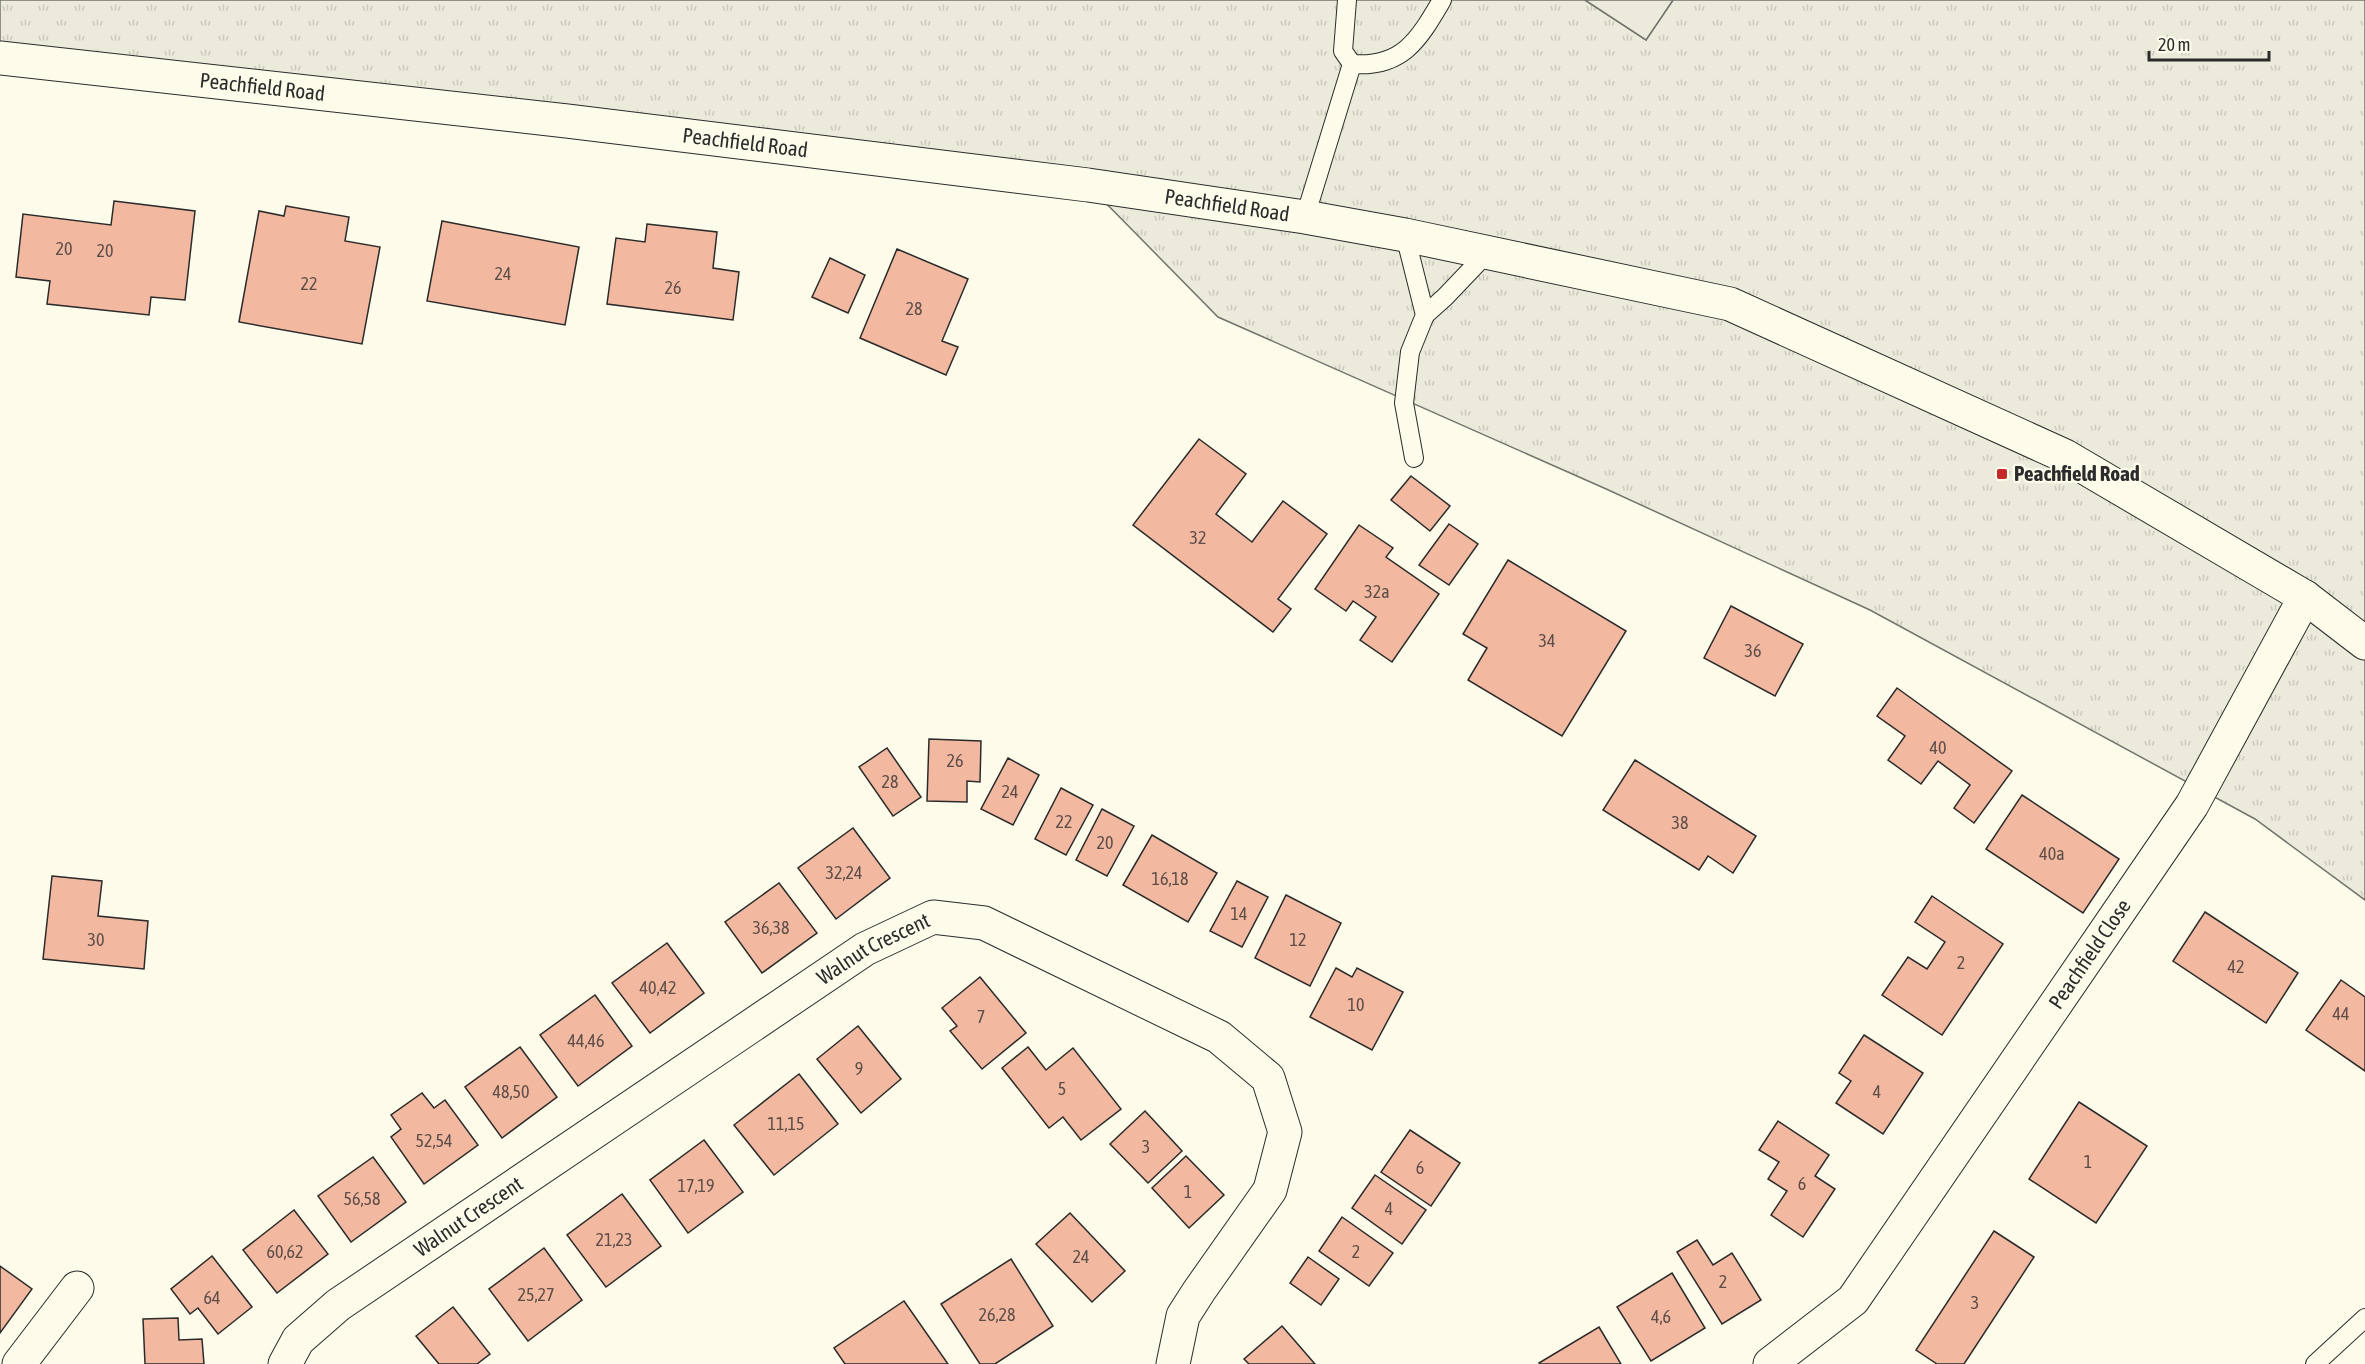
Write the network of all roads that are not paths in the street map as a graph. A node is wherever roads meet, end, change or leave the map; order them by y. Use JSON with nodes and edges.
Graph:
{"nodes":[{"id":1,"x":1347,"y":0,"type":"edge"},
{"id":2,"x":1442,"y":0,"type":"edge"},
{"id":3,"x":0,"y":58,"type":"edge"},
{"id":4,"x":1352,"y":64,"type":"junction"},
{"id":5,"x":1305,"y":217,"type":"junction"},
{"id":6,"x":1405,"y":235,"type":"junction"},
{"id":7,"x":1487,"y":253,"type":"junction"},
{"id":8,"x":1425,"y":315,"type":"junction"},
{"id":9,"x":1414,"y":458,"type":"dead end"},
{"id":10,"x":2306,"y":597,"type":"junction"},
{"id":11,"x":2365,"y":643,"type":"edge"},
{"id":12,"x":77,"y":1288,"type":"dead end"},
{"id":13,"x":2365,"y":1318,"type":"edge"},
{"id":14,"x":20,"y":1364,"type":"edge"},
{"id":15,"x":285,"y":1364,"type":"edge"},
{"id":16,"x":1173,"y":1364,"type":"edge"},
{"id":17,"x":1770,"y":1364,"type":"edge"},
{"id":18,"x":2315,"y":1364,"type":"edge"}],
"edges":[{"from":1,"to":4,"type":"lane"},
{"from":2,"to":4,"type":"lane"},
{"from":3,"to":5,"type":"street","name":"Peachfield Road"},
{"from":4,"to":5,"type":"lane"},
{"from":5,"to":6,"type":"street","name":"Peachfield Road"},
{"from":6,"to":7,"type":"street","name":"Peachfield Road"},
{"from":6,"to":8,"type":"lane"},
{"from":7,"to":8,"type":"lane"},
{"from":7,"to":10,"type":"street","name":"Peachfield Road"},
{"from":8,"to":9,"type":"lane"},
{"from":10,"to":11,"type":"street","name":"Peachfield Road"},
{"from":10,"to":17,"type":"street","name":"Peachfield Close"},
{"from":12,"to":14,"type":"street"},
{"from":13,"to":18,"type":"lane"},
{"from":15,"to":16,"type":"street","name":"Walnut Crescent"}]}
